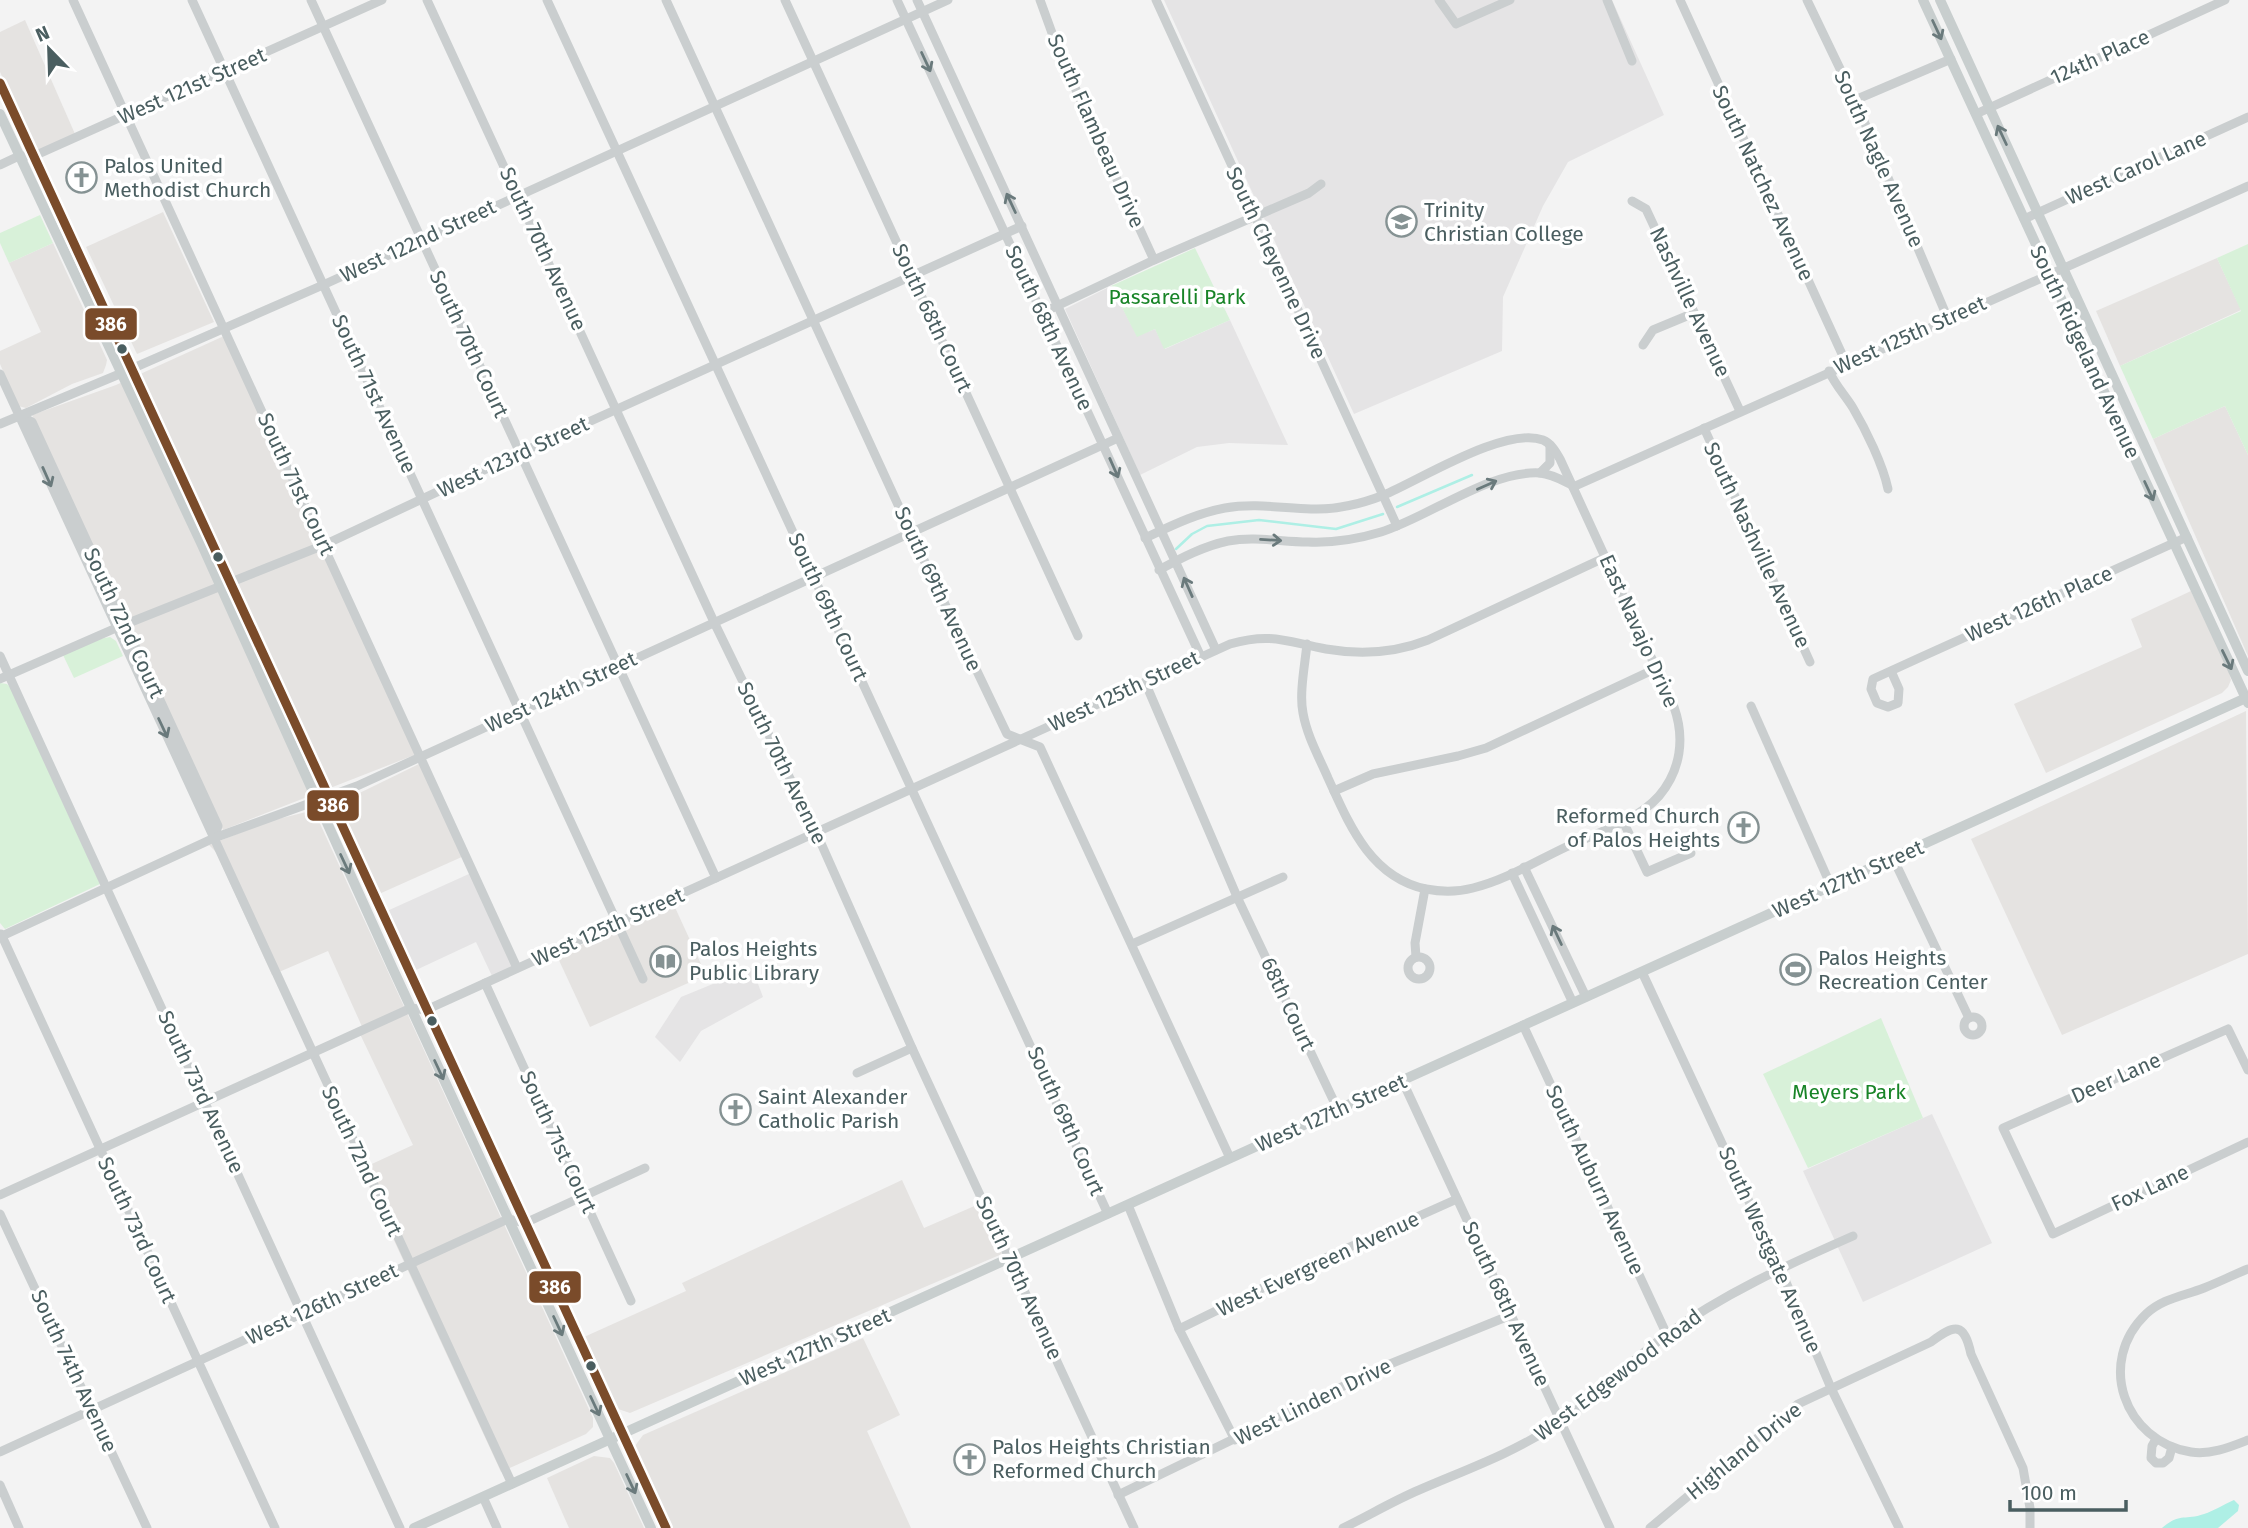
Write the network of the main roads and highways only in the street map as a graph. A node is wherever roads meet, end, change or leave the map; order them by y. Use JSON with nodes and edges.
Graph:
{"nodes":[{"id":1,"x":1943,"y":1,"type":"edge"},
{"id":2,"x":1925,"y":4,"type":"edge"},
{"id":3,"x":0,"y":83,"type":"edge"},
{"id":4,"x":0,"y":114,"type":"edge"},
{"id":5,"x":126,"y":371,"type":"junction"},
{"id":6,"x":226,"y":584,"type":"junction"},
{"id":7,"x":2248,"y":671,"type":"edge"},
{"id":8,"x":2247,"y":699,"type":"edge"},
{"id":9,"x":623,"y":1434,"type":"junction"},
{"id":10,"x":610,"y":1439,"type":"junction"},
{"id":11,"x":414,"y":1528,"type":"edge"},
{"id":12,"x":651,"y":1528,"type":"edge"},
{"id":13,"x":666,"y":1528,"type":"edge"}],
"edges":[{"from":7,"to":1,"type":"main road","name":"South Ridgeland Avenue","one_way":true},
{"from":2,"to":8,"type":"main road","name":"South Ridgeland Avenue","one_way":true},
{"from":3,"to":5,"type":"main road"},
{"from":4,"to":5,"type":"main road"},
{"from":5,"to":6,"type":"main road"},
{"from":6,"to":9,"type":"main road"},
{"from":6,"to":10,"type":"main road","one_way":true},
{"from":8,"to":9,"type":"main road","name":"West 127th Street"},
{"from":9,"to":10,"type":"main road","name":"West 127th Street"},
{"from":9,"to":13,"type":"main road"},
{"from":10,"to":11,"type":"main road","name":"West 127th Street"},
{"from":10,"to":12,"type":"main road","one_way":true}]}
